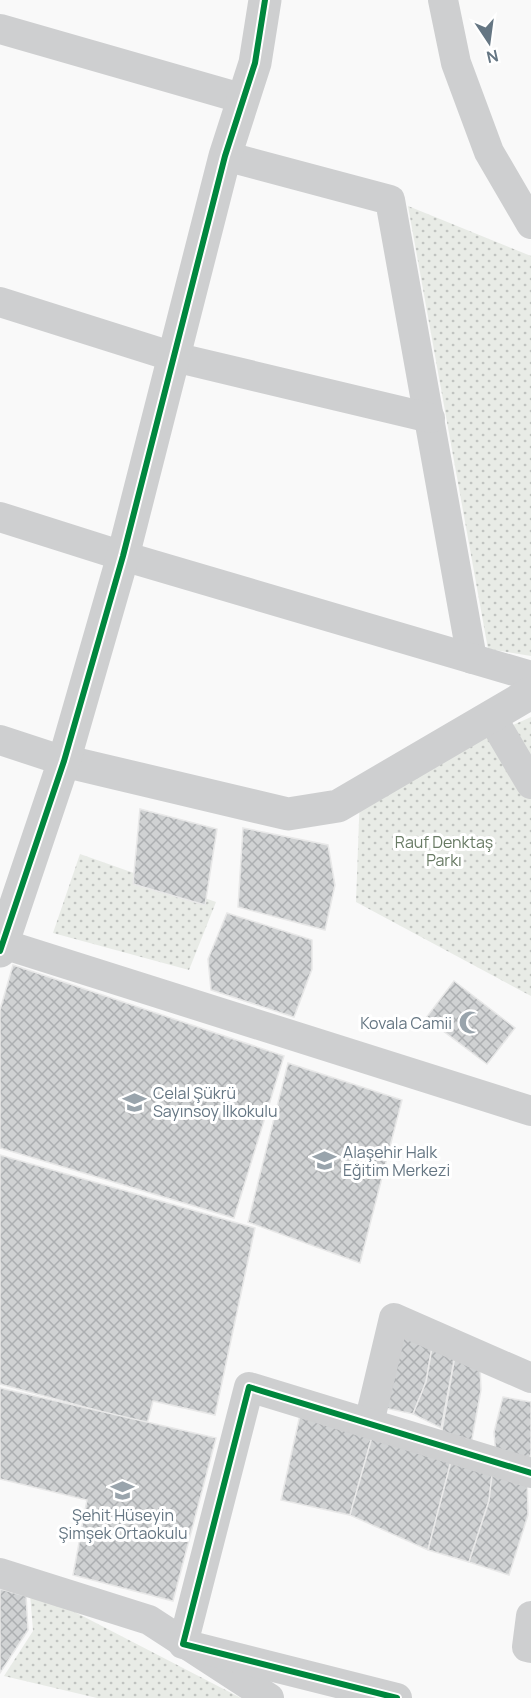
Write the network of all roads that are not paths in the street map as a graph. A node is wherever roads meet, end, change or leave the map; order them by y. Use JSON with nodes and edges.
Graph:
{"nodes":[{"id":1,"x":265,"y":0,"type":"edge"},
{"id":2,"x":443,"y":0,"type":"edge"},
{"id":3,"x":0,"y":29,"type":"edge"},
{"id":4,"x":244,"y":99,"type":"junction"},
{"id":5,"x":225,"y":156,"type":"junction"},
{"id":6,"x":531,"y":224,"type":"edge"},
{"id":7,"x":0,"y":302,"type":"edge"},
{"id":8,"x":174,"y":357,"type":"junction"},
{"id":9,"x":430,"y":418,"type":"junction"},
{"id":10,"x":0,"y":517,"type":"edge"},
{"id":11,"x":123,"y":556,"type":"junction"},
{"id":12,"x":472,"y":659,"type":"junction"},
{"id":13,"x":531,"y":676,"type":"edge"},
{"id":14,"x":531,"y":693,"type":"edge"},
{"id":15,"x":491,"y":716,"type":"junction"},
{"id":16,"x":0,"y":740,"type":"edge"},
{"id":17,"x":64,"y":761,"type":"junction"},
{"id":18,"x":531,"y":784,"type":"edge"},
{"id":19,"x":1,"y":946,"type":"edge"},
{"id":20,"x":531,"y":1111,"type":"edge"},
{"id":21,"x":531,"y":1378,"type":"edge"},
{"id":22,"x":369,"y":1423,"type":"junction"},
{"id":23,"x":531,"y":1473,"type":"edge"},
{"id":24,"x":0,"y":1573,"type":"edge"},
{"id":25,"x":531,"y":1616,"type":"edge"},
{"id":26,"x":183,"y":1644,"type":"junction"},
{"id":27,"x":531,"y":1648,"type":"edge"},
{"id":28,"x":269,"y":1698,"type":"edge"},
{"id":29,"x":397,"y":1698,"type":"edge"}],
"edges":[{"from":1,"to":4,"type":"street"},
{"from":2,"to":6,"type":"street"},
{"from":3,"to":4,"type":"street"},
{"from":4,"to":5,"type":"street"},
{"from":5,"to":8,"type":"street"},
{"from":5,"to":9,"type":"street"},
{"from":7,"to":8,"type":"street"},
{"from":8,"to":9,"type":"street"},
{"from":8,"to":11,"type":"street"},
{"from":9,"to":12,"type":"street"},
{"from":10,"to":11,"type":"street"},
{"from":11,"to":12,"type":"street"},
{"from":11,"to":17,"type":"street"},
{"from":12,"to":13,"type":"street"},
{"from":14,"to":15,"type":"street"},
{"from":15,"to":17,"type":"street"},
{"from":15,"to":18,"type":"street"},
{"from":16,"to":17,"type":"street"},
{"from":17,"to":19,"type":"street"},
{"from":19,"to":20,"type":"street"},
{"from":21,"to":22,"type":"street"},
{"from":22,"to":23,"type":"street"},
{"from":22,"to":26,"type":"street"},
{"from":24,"to":26,"type":"street"},
{"from":25,"to":27,"type":"street"},
{"from":26,"to":28,"type":"street"},
{"from":26,"to":29,"type":"street"}]}
